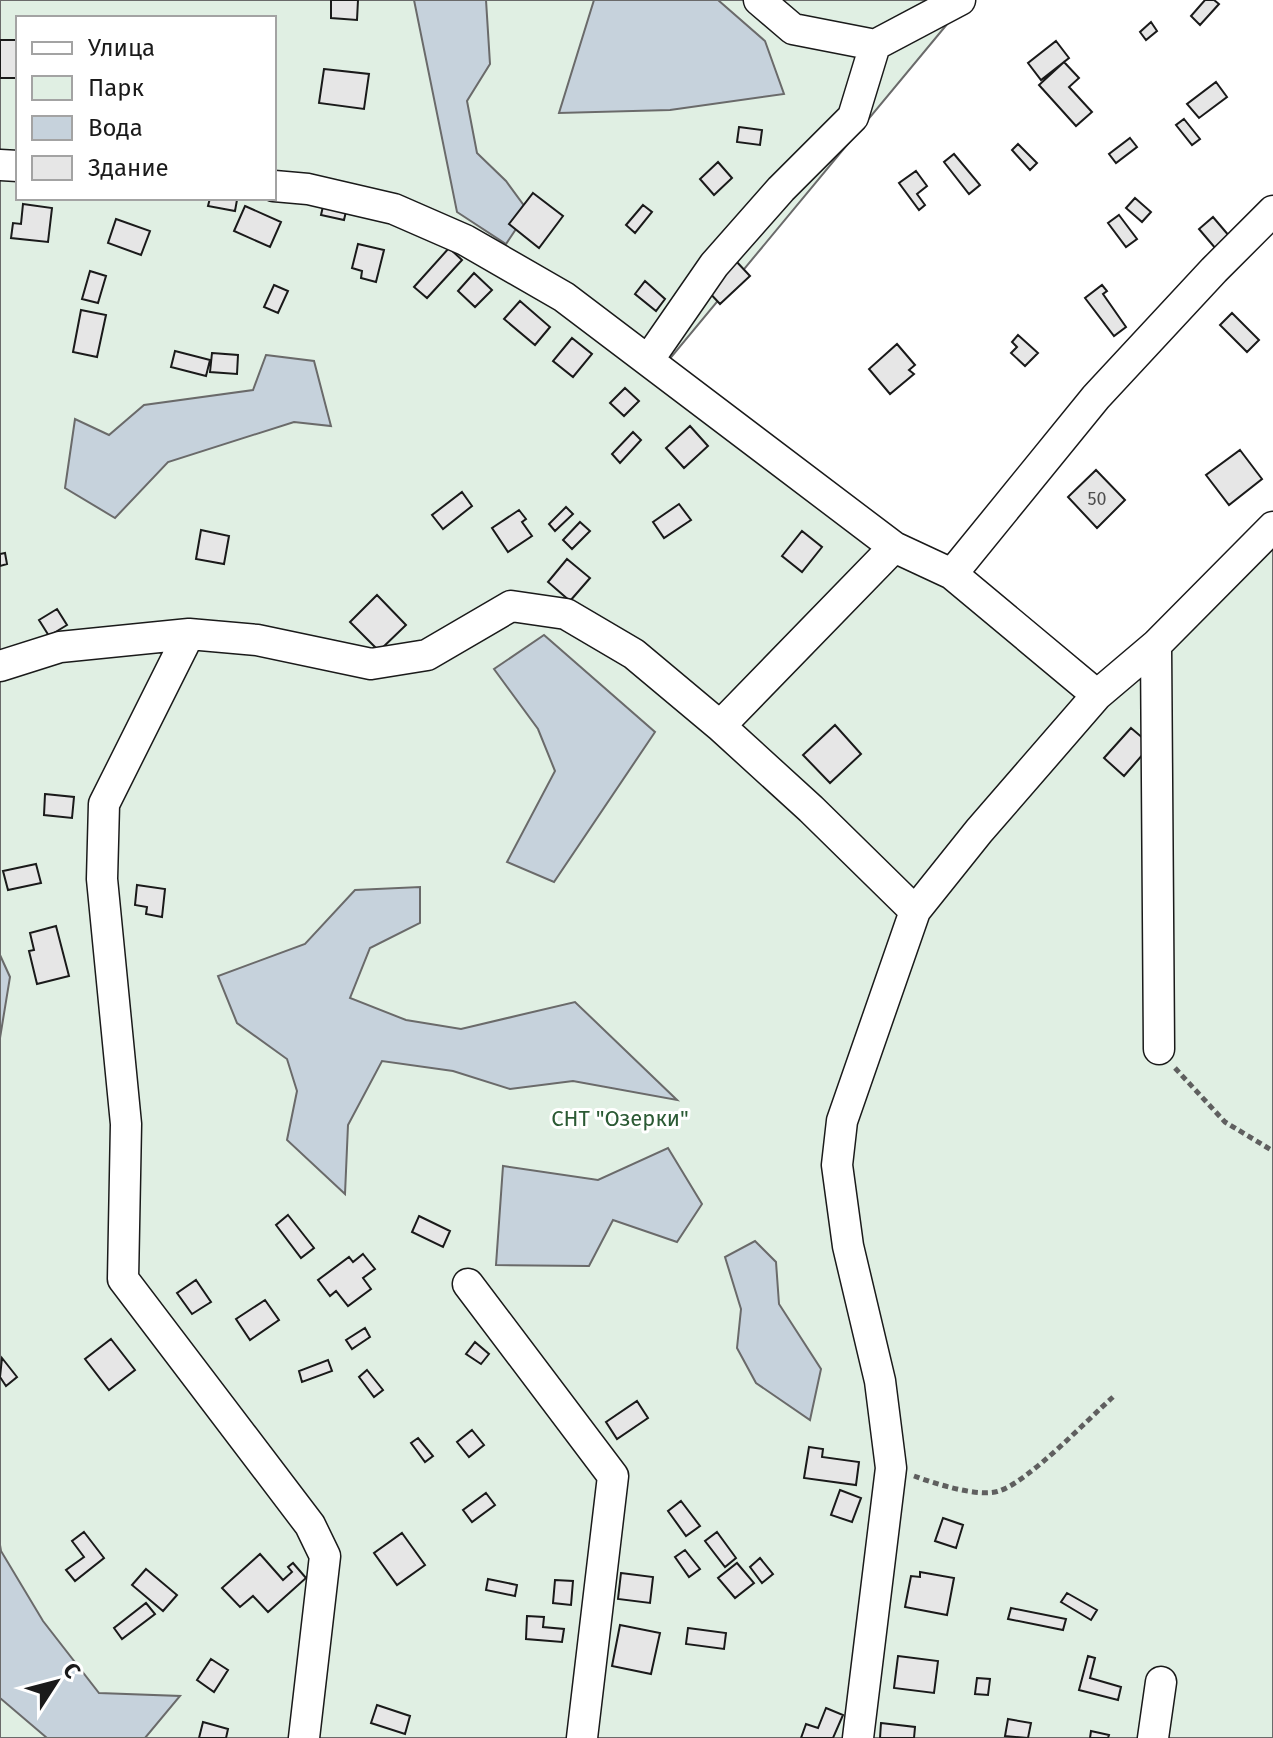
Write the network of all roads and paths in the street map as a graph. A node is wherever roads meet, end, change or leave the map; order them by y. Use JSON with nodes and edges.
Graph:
{"nodes":[{"id":1,"x":759,"y":0,"type":"edge"},
{"id":2,"x":960,"y":0,"type":"edge"},
{"id":3,"x":875,"y":45,"type":"junction"},
{"id":4,"x":276,"y":186,"type":"edge"},
{"id":5,"x":1273,"y":211,"type":"edge"},
{"id":6,"x":649,"y":359,"type":"junction"},
{"id":7,"x":1273,"y":527,"type":"edge"},
{"id":8,"x":894,"y":547,"type":"junction"},
{"id":9,"x":952,"y":574,"type":"junction"},
{"id":10,"x":189,"y":634,"type":"junction"},
{"id":11,"x":1156,"y":645,"type":"junction"},
{"id":12,"x":0,"y":666,"type":"edge"},
{"id":13,"x":1097,"y":695,"type":"junction"},
{"id":14,"x":720,"y":726,"type":"junction"},
{"id":15,"x":915,"y":911,"type":"junction"},
{"id":16,"x":1159,"y":1049,"type":"joint"},
{"id":17,"x":1273,"y":1151,"type":"edge"},
{"id":18,"x":468,"y":1284,"type":"dead end"},
{"id":19,"x":1113,"y":1397,"type":"dead end"},
{"id":20,"x":891,"y":1468,"type":"junction"},
{"id":21,"x":1161,"y":1682,"type":"dead end"},
{"id":22,"x":304,"y":1738,"type":"edge"},
{"id":23,"x":582,"y":1738,"type":"edge"},
{"id":24,"x":858,"y":1738,"type":"edge"},
{"id":25,"x":1153,"y":1738,"type":"edge"}],
"edges":[{"from":1,"to":3,"type":"street"},
{"from":2,"to":3,"type":"street"},
{"from":3,"to":6,"type":"street"},
{"from":4,"to":6,"type":"street"},
{"from":5,"to":9,"type":"street"},
{"from":6,"to":8,"type":"street"},
{"from":7,"to":11,"type":"street"},
{"from":8,"to":9,"type":"street"},
{"from":8,"to":14,"type":"street"},
{"from":9,"to":13,"type":"street"},
{"from":10,"to":12,"type":"street"},
{"from":10,"to":14,"type":"street"},
{"from":10,"to":22,"type":"street"},
{"from":11,"to":13,"type":"street"},
{"from":11,"to":16,"type":"street"},
{"from":13,"to":15,"type":"street"},
{"from":14,"to":15,"type":"street"},
{"from":15,"to":20,"type":"street"},
{"from":16,"to":17,"type":"path"},
{"from":18,"to":23,"type":"street"},
{"from":19,"to":20,"type":"path"},
{"from":20,"to":24,"type":"street"},
{"from":21,"to":25,"type":"street"}]}
